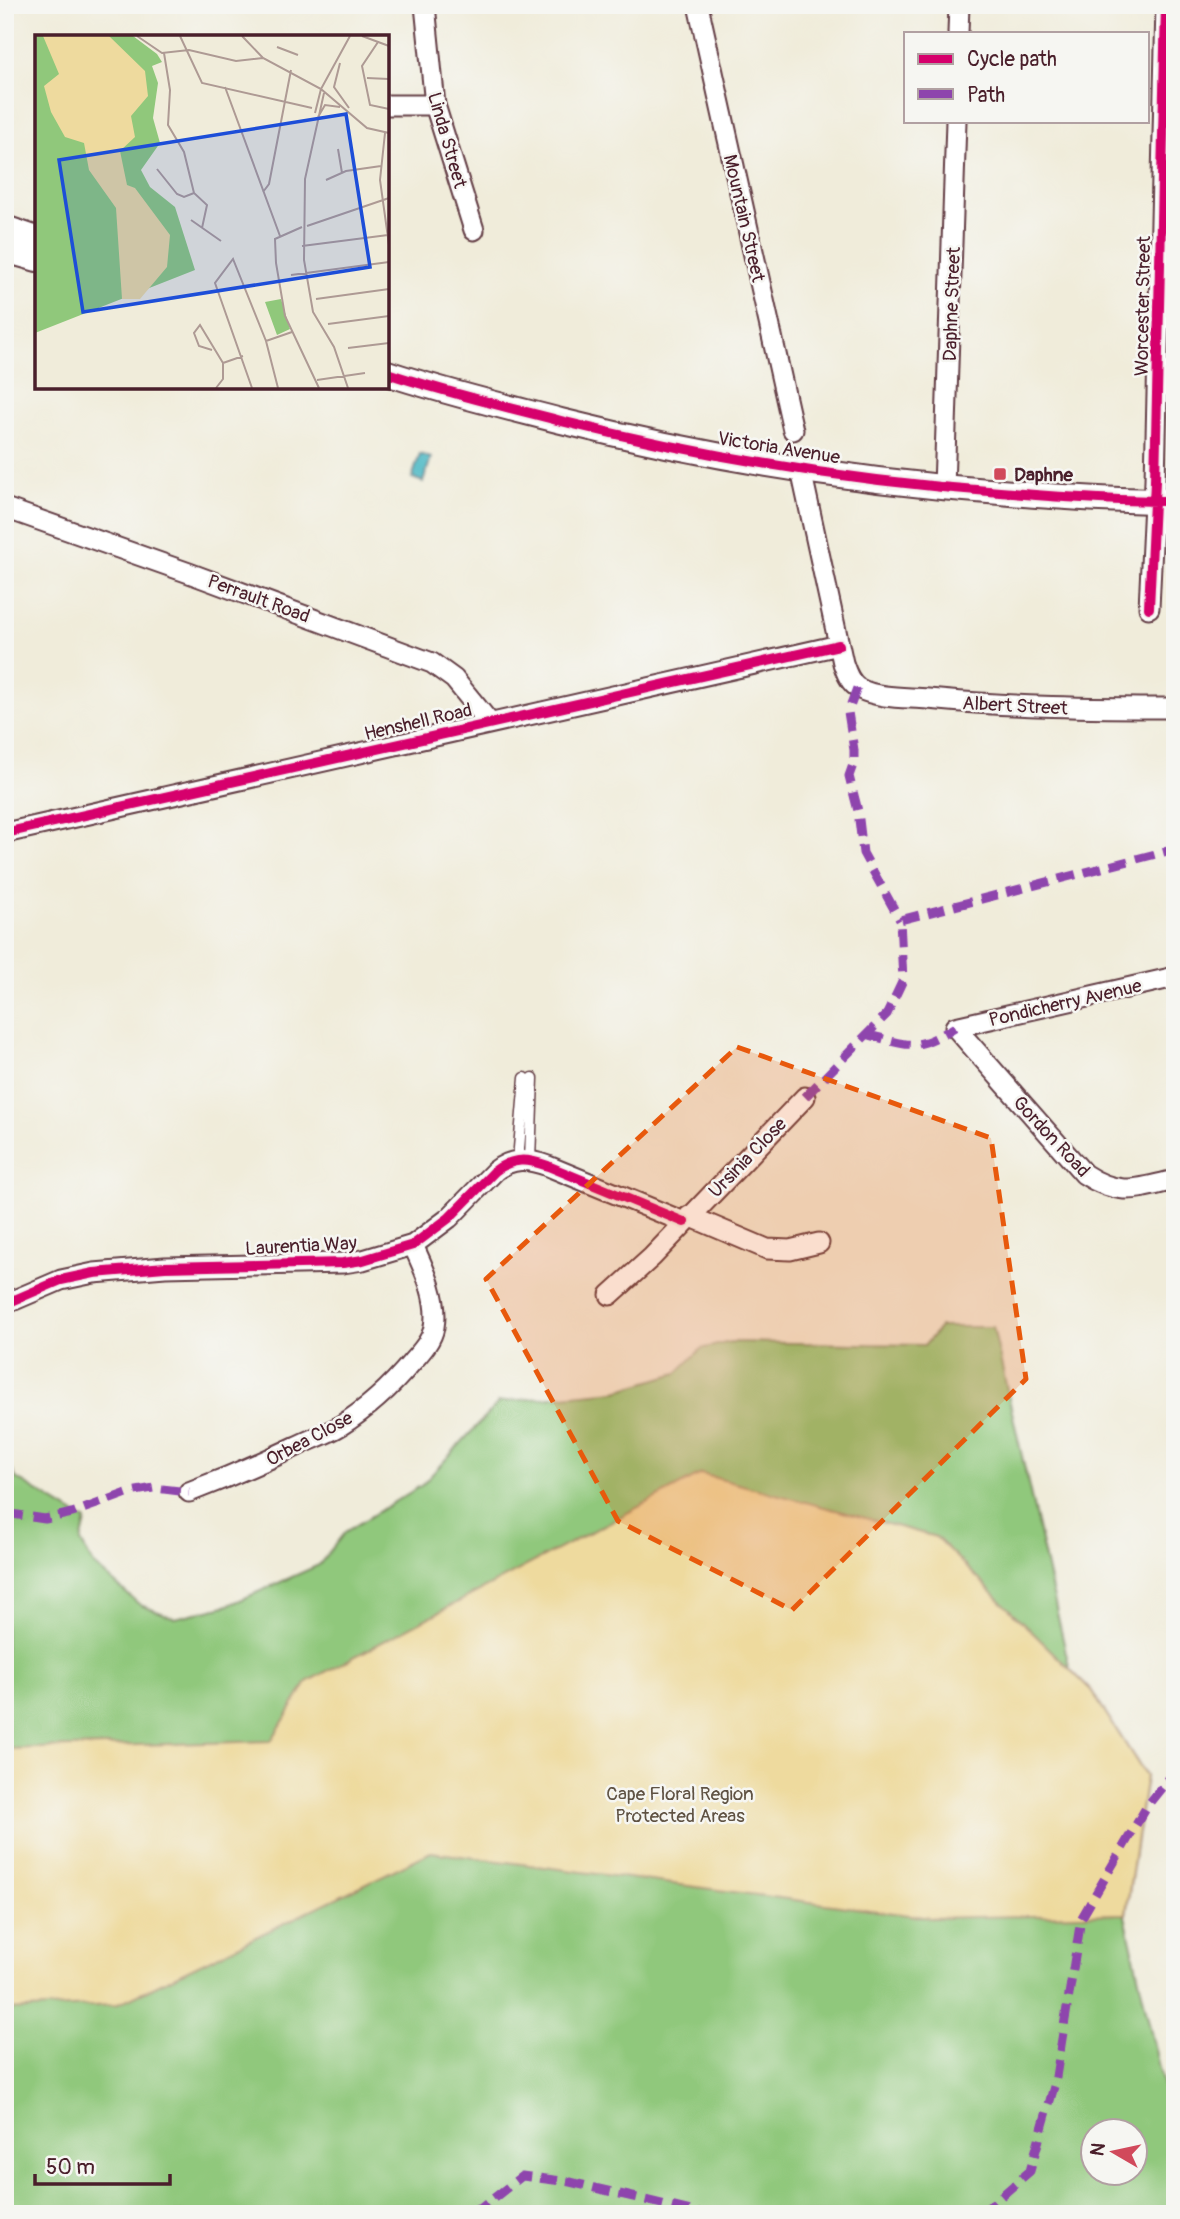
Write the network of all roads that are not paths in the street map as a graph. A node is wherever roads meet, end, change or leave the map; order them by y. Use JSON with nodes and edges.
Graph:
{"nodes":[{"id":1,"x":425,"y":5,"type":"edge"},
{"id":2,"x":698,"y":5,"type":"edge"},
{"id":3,"x":959,"y":5,"type":"edge"},
{"id":4,"x":1166,"y":5,"type":"edge"},
{"id":5,"x":958,"y":32,"type":"edge"},
{"id":6,"x":388,"y":105,"type":"edge"},
{"id":7,"x":435,"y":105,"type":"junction"},
{"id":8,"x":956,"y":122,"type":"edge"},
{"id":9,"x":5,"y":228,"type":"edge"},
{"id":10,"x":474,"y":230,"type":"dead end"},
{"id":11,"x":35,"y":238,"type":"edge"},
{"id":12,"x":5,"y":250,"type":"edge"},
{"id":13,"x":35,"y":258,"type":"edge"},
{"id":14,"x":388,"y":373,"type":"edge"},
{"id":15,"x":793,"y":430,"type":"dead end"},
{"id":16,"x":801,"y":470,"type":"junction"},
{"id":17,"x":944,"y":488,"type":"junction"},
{"id":18,"x":1164,"y":501,"type":"edge"},
{"id":19,"x":5,"y":508,"type":"edge"},
{"id":20,"x":1149,"y":608,"type":"dead end"},
{"id":21,"x":839,"y":645,"type":"junction"},
{"id":22,"x":1175,"y":708,"type":"edge"},
{"id":23,"x":489,"y":723,"type":"junction"},
{"id":24,"x":5,"y":833,"type":"edge"},
{"id":25,"x":1175,"y":977,"type":"edge"},
{"id":26,"x":955,"y":1027,"type":"joint"},
{"id":27,"x":529,"y":1078,"type":"dead end"},
{"id":28,"x":805,"y":1097,"type":"dead end"},
{"id":29,"x":524,"y":1160,"type":"junction"},
{"id":30,"x":1175,"y":1181,"type":"edge"},
{"id":31,"x":687,"y":1219,"type":"junction"},
{"id":32,"x":819,"y":1243,"type":"dead end"},
{"id":33,"x":414,"y":1245,"type":"junction"},
{"id":34,"x":610,"y":1295,"type":"dead end"},
{"id":35,"x":5,"y":1304,"type":"edge"},
{"id":36,"x":189,"y":1492,"type":"dead end"}],
"edges":[{"from":1,"to":7,"type":"street","name":"Linda Street"},
{"from":2,"to":15,"type":"street","name":"Mountain Street"},
{"from":3,"to":5,"type":"street"},
{"from":4,"to":18,"type":"street","name":"Worcester Street"},
{"from":6,"to":7,"type":"street"},
{"from":7,"to":10,"type":"street","name":"Linda Street"},
{"from":8,"to":17,"type":"street","name":"Daphne Street"},
{"from":9,"to":11,"type":"street"},
{"from":12,"to":13,"type":"street"},
{"from":14,"to":16,"type":"street","name":"Victoria Avenue"},
{"from":16,"to":17,"type":"street","name":"Victoria Avenue"},
{"from":16,"to":21,"type":"street"},
{"from":17,"to":18,"type":"street","name":"Victoria Avenue"},
{"from":18,"to":20,"type":"street","name":"Worcester Street"},
{"from":19,"to":23,"type":"street","name":"Perrault Road"},
{"from":21,"to":22,"type":"street","name":"Albert Street"},
{"from":21,"to":23,"type":"street","name":"Henshell Road"},
{"from":23,"to":24,"type":"street","name":"Henshell Road"},
{"from":25,"to":26,"type":"street","name":"Pondicherry Avenue"},
{"from":26,"to":30,"type":"street","name":"Gordon Road"},
{"from":27,"to":29,"type":"lane"},
{"from":28,"to":31,"type":"street","name":"Ursinia Close"},
{"from":29,"to":31,"type":"street"},
{"from":29,"to":33,"type":"street","name":"Laurentia Way"},
{"from":31,"to":32,"type":"street"},
{"from":31,"to":34,"type":"street","name":"Ursinia Close"},
{"from":33,"to":35,"type":"street","name":"Laurentia Way"},
{"from":33,"to":36,"type":"street","name":"Orbea Close"}]}
